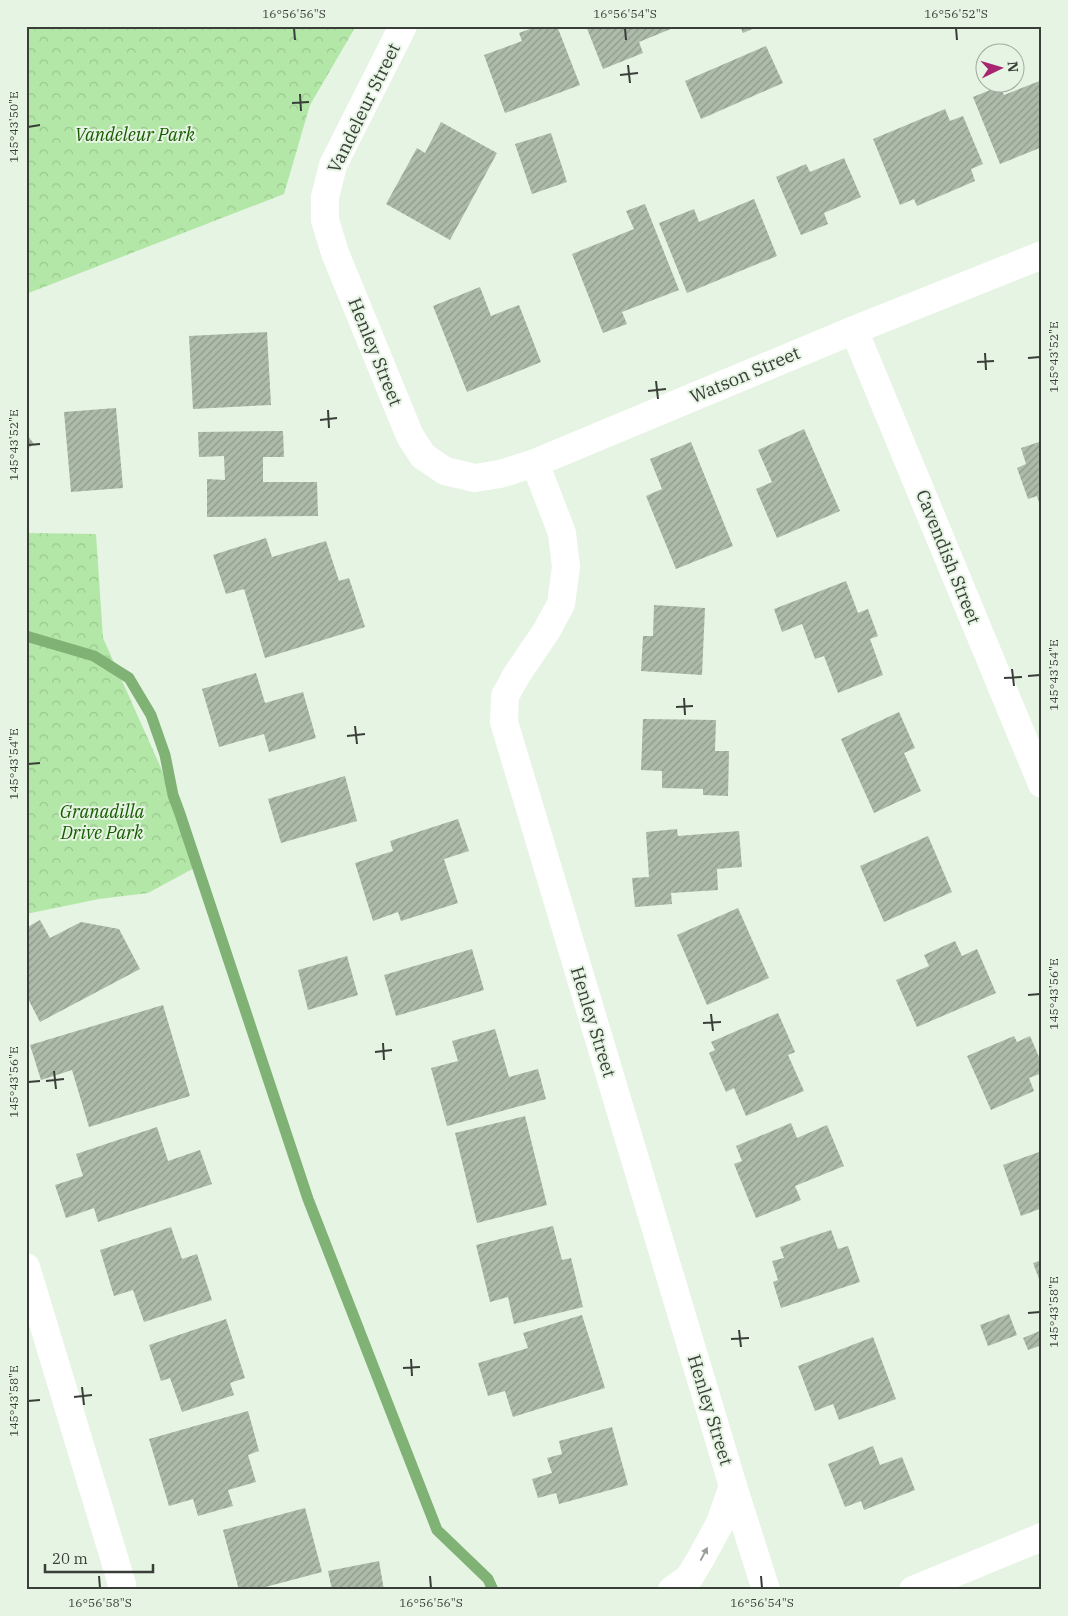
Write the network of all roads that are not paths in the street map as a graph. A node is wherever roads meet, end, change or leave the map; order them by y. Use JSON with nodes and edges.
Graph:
{"nodes":[{"id":1,"x":403,"y":26,"type":"edge"},
{"id":2,"x":325,"y":220,"type":"joint"},
{"id":3,"x":1042,"y":255,"type":"edge"},
{"id":4,"x":854,"y":330,"type":"junction"},
{"id":5,"x":535,"y":463,"type":"junction"},
{"id":6,"x":445,"y":470,"type":"joint"},
{"id":7,"x":1042,"y":784,"type":"edge"},
{"id":8,"x":26,"y":1268,"type":"edge"},
{"id":9,"x":733,"y":1486,"type":"junction"},
{"id":10,"x":1042,"y":1536,"type":"edge"},
{"id":11,"x":121,"y":1590,"type":"edge"},
{"id":12,"x":672,"y":1590,"type":"edge"},
{"id":13,"x":766,"y":1590,"type":"edge"},
{"id":14,"x":913,"y":1590,"type":"edge"}],
"edges":[{"from":1,"to":2,"type":"street","name":"Vandeleur Street"},
{"from":2,"to":6,"type":"street","name":"Henley Street"},
{"from":3,"to":4,"type":"street","name":"Watson Street"},
{"from":4,"to":5,"type":"street","name":"Watson Street"},
{"from":4,"to":7,"type":"street","name":"Cavendish Street"},
{"from":5,"to":6,"type":"street","name":"Watson Street"},
{"from":5,"to":9,"type":"street","name":"Henley Street"},
{"from":8,"to":11,"type":"street"},
{"from":12,"to":9,"type":"street","one_way":true},
{"from":9,"to":13,"type":"street","name":"Henley Street"},
{"from":10,"to":14,"type":"street"}]}
